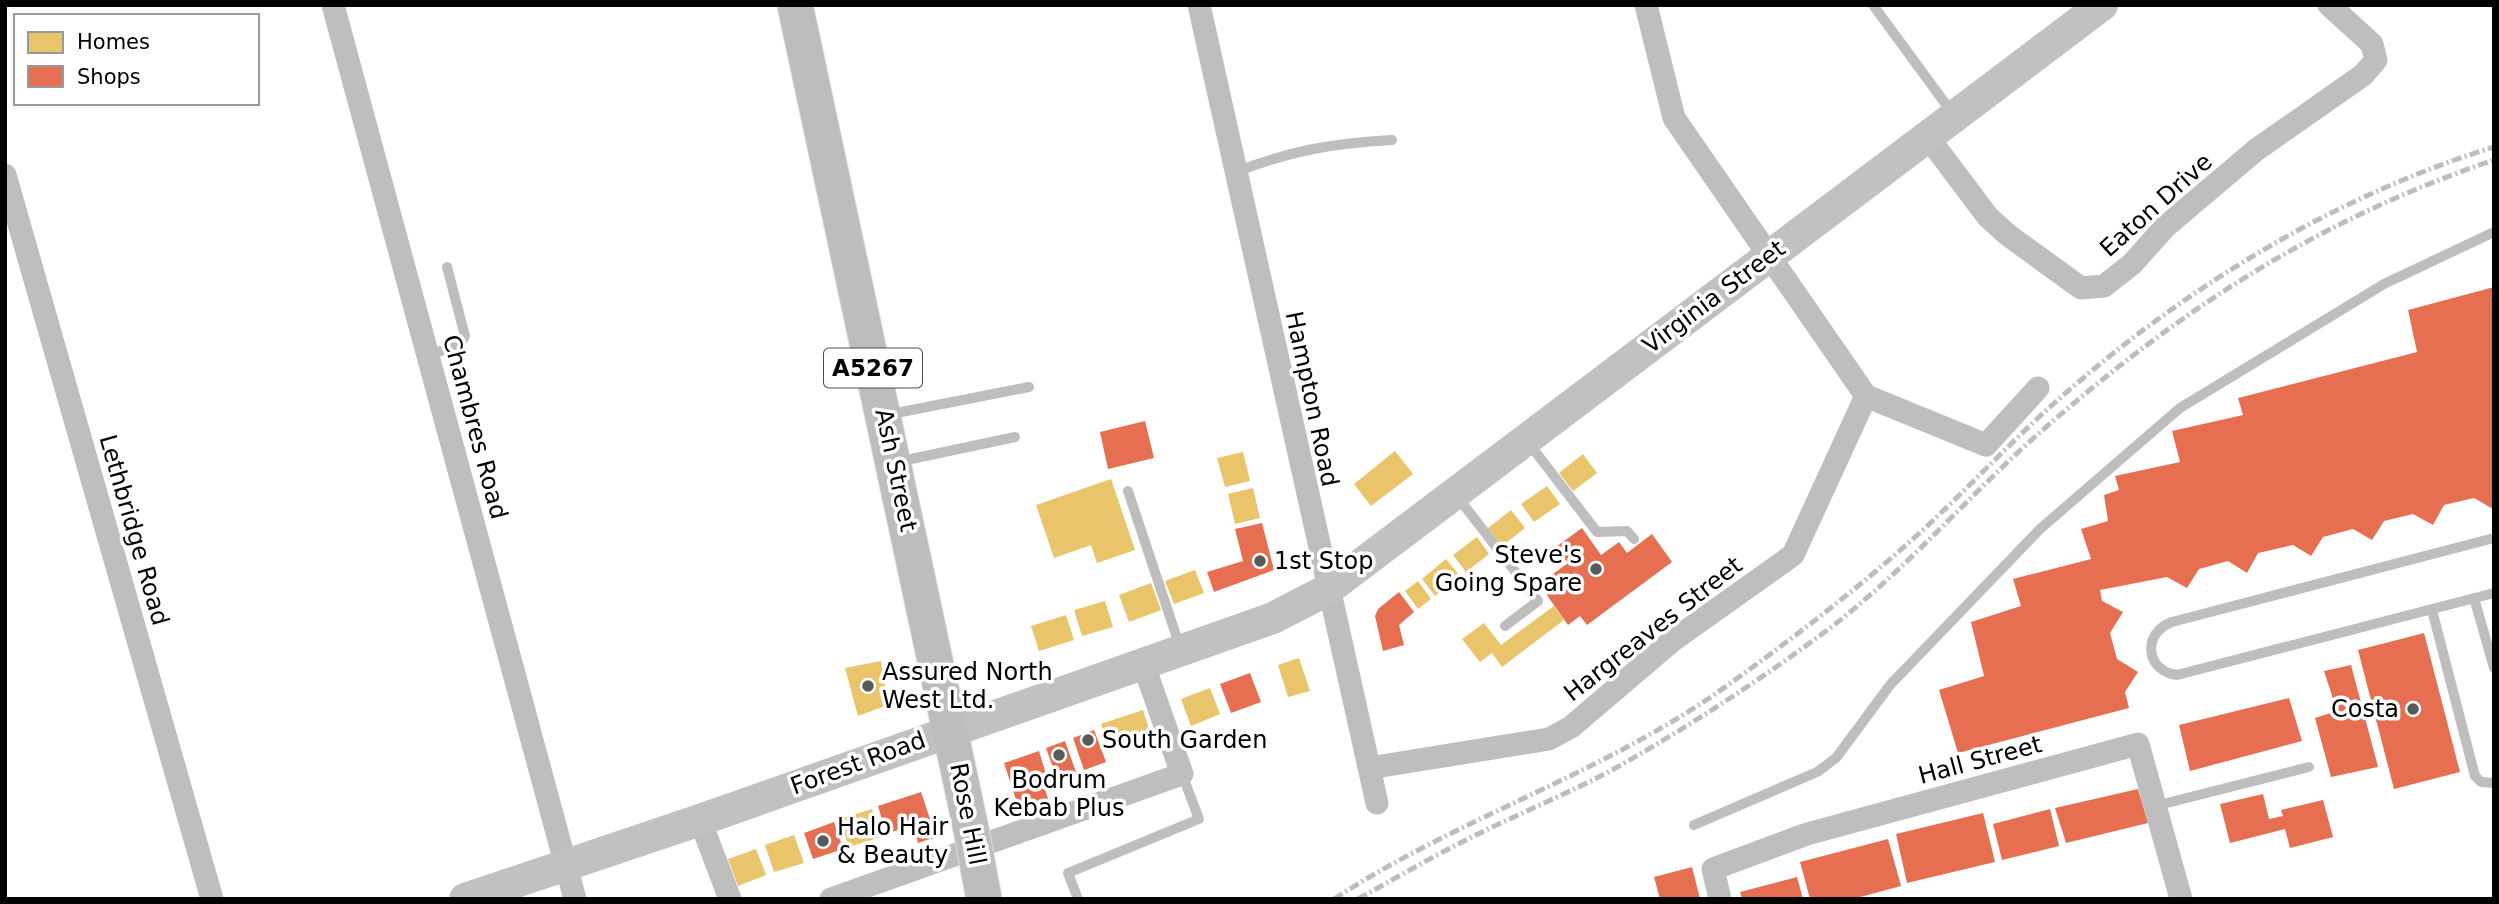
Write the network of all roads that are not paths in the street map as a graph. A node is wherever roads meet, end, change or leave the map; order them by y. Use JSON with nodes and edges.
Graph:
{"nodes":[{"id":1,"x":333,"y":5,"type":"edge"},
{"id":2,"x":795,"y":5,"type":"edge"},
{"id":3,"x":1199,"y":5,"type":"edge"},
{"id":4,"x":1646,"y":5,"type":"edge"},
{"id":5,"x":1873,"y":5,"type":"edge"},
{"id":6,"x":2102,"y":5,"type":"edge"},
{"id":7,"x":2329,"y":5,"type":"edge"},
{"id":8,"x":1954,"y":116,"type":"junction"},
{"id":9,"x":1927,"y":136,"type":"junction"},
{"id":10,"x":1392,"y":140,"type":"dead end"},
{"id":11,"x":1235,"y":172,"type":"junction"},
{"id":12,"x":5,"y":175,"type":"edge"},
{"id":13,"x":2494,"y":232,"type":"edge"},
{"id":14,"x":1768,"y":255,"type":"junction"},
{"id":15,"x":447,"y":267,"type":"dead end"},
{"id":16,"x":428,"y":355,"type":"junction"},
{"id":17,"x":1030,"y":387,"type":"dead end"},
{"id":18,"x":2038,"y":388,"type":"dead end"},
{"id":19,"x":1866,"y":396,"type":"junction"},
{"id":20,"x":884,"y":416,"type":"junction"},
{"id":21,"x":1016,"y":437,"type":"dead end"},
{"id":22,"x":1525,"y":439,"type":"junction"},
{"id":23,"x":894,"y":463,"type":"junction"},
{"id":24,"x":1128,"y":491,"type":"dead end"},
{"id":25,"x":1454,"y":493,"type":"junction"},
{"id":26,"x":2494,"y":538,"type":"edge"},
{"id":27,"x":1634,"y":539,"type":"dead end"},
{"id":28,"x":1326,"y":590,"type":"junction"},
{"id":29,"x":2494,"y":593,"type":"edge"},
{"id":30,"x":2474,"y":598,"type":"junction"},
{"id":31,"x":2431,"y":610,"type":"junction"},
{"id":32,"x":1506,"y":626,"type":"dead end"},
{"id":33,"x":1181,"y":650,"type":"junction"},
{"id":34,"x":1143,"y":663,"type":"junction"},
{"id":35,"x":2494,"y":668,"type":"edge"},
{"id":36,"x":952,"y":730,"type":"junction"},
{"id":37,"x":2309,"y":767,"type":"dead end"},
{"id":38,"x":1369,"y":768,"type":"junction"},
{"id":39,"x":1182,"y":774,"type":"junction"},
{"id":40,"x":2494,"y":783,"type":"edge"},
{"id":41,"x":1377,"y":803,"type":"dead end"},
{"id":42,"x":2155,"y":806,"type":"junction"},
{"id":43,"x":700,"y":820,"type":"junction"},
{"id":44,"x":1694,"y":825,"type":"dead end"},
{"id":45,"x":566,"y":863,"type":"junction"},
{"id":46,"x":212,"y":899,"type":"edge"},
{"id":47,"x":465,"y":899,"type":"edge"},
{"id":48,"x":575,"y":899,"type":"edge"},
{"id":49,"x":730,"y":899,"type":"edge"},
{"id":50,"x":831,"y":899,"type":"edge"},
{"id":51,"x":984,"y":899,"type":"edge"},
{"id":52,"x":1078,"y":899,"type":"edge"},
{"id":53,"x":1720,"y":899,"type":"edge"},
{"id":54,"x":2181,"y":899,"type":"edge"}],
"edges":[{"from":1,"to":16,"type":"street","name":"Chambres Road"},
{"from":2,"to":20,"type":"main road","name":"Ash Street","number":"A5267"},
{"from":3,"to":11,"type":"street","name":"Hampton Road"},
{"from":4,"to":14,"type":"street"},
{"from":5,"to":8,"type":"lane"},
{"from":6,"to":8,"type":"street","name":"Virginia Street"},
{"from":7,"to":9,"type":"street","name":"Eaton Drive"},
{"from":8,"to":9,"type":"street","name":"Virginia Street"},
{"from":9,"to":14,"type":"street","name":"Virginia Street"},
{"from":10,"to":11,"type":"lane"},
{"from":11,"to":28,"type":"street","name":"Hampton Road"},
{"from":12,"to":46,"type":"street","name":"Lethbridge Road"},
{"from":13,"to":44,"type":"lane"},
{"from":14,"to":19,"type":"street"},
{"from":14,"to":22,"type":"street","name":"Virginia Street"},
{"from":15,"to":16,"type":"lane"},
{"from":16,"to":45,"type":"street","name":"Chambres Road"},
{"from":17,"to":20,"type":"lane"},
{"from":18,"to":19,"type":"street"},
{"from":19,"to":38,"type":"street","name":"Hargreaves Street"},
{"from":20,"to":23,"type":"main road","name":"Ash Street","number":"A5267"},
{"from":21,"to":23,"type":"lane"},
{"from":22,"to":25,"type":"street","name":"Virginia Street"},
{"from":22,"to":27,"type":"lane"},
{"from":23,"to":36,"type":"main road","name":"Ash Street","number":"A5267"},
{"from":24,"to":33,"type":"lane"},
{"from":25,"to":28,"type":"street","name":"Virginia Street"},
{"from":25,"to":32,"type":"lane"},
{"from":26,"to":31,"type":"lane"},
{"from":28,"to":33,"type":"street","name":"Forest Road"},
{"from":28,"to":38,"type":"street","name":"Hampton Road"},
{"from":29,"to":30,"type":"lane"},
{"from":30,"to":31,"type":"lane"},
{"from":30,"to":35,"type":"lane"},
{"from":31,"to":40,"type":"lane"},
{"from":33,"to":34,"type":"street","name":"Forest Road"},
{"from":34,"to":36,"type":"street","name":"Forest Road"},
{"from":34,"to":39,"type":"street"},
{"from":36,"to":43,"type":"street","name":"Forest Road"},
{"from":36,"to":51,"type":"main road","name":"Rose Hill","number":"A5267","bridge":true},
{"from":37,"to":42,"type":"lane"},
{"from":38,"to":41,"type":"street","name":"Hampton Road"},
{"from":39,"to":50,"type":"street"},
{"from":39,"to":52,"type":"lane"},
{"from":42,"to":53,"type":"street","name":"Hall Street"},
{"from":42,"to":54,"type":"street","name":"Hall Street"},
{"from":43,"to":45,"type":"street","name":"Forest Road"},
{"from":43,"to":49,"type":"street"},
{"from":45,"to":47,"type":"street","name":"Forest Road"},
{"from":45,"to":48,"type":"street","name":"Chambres Road"}]}
